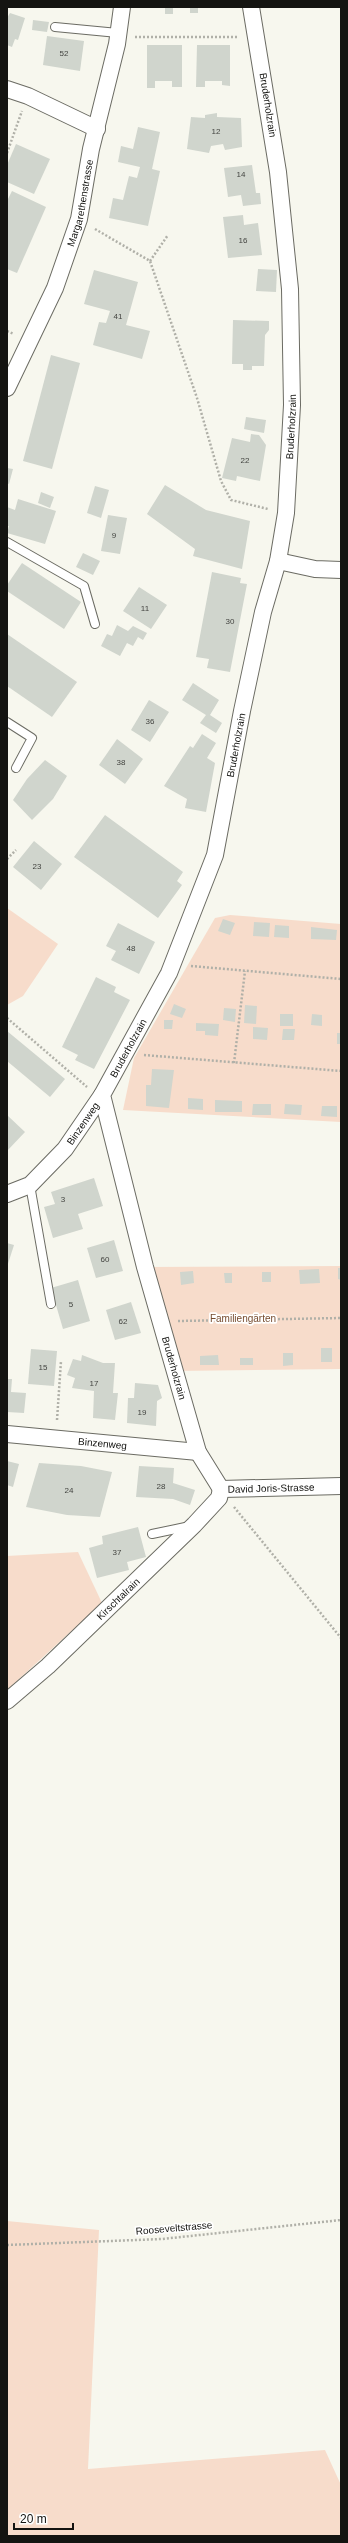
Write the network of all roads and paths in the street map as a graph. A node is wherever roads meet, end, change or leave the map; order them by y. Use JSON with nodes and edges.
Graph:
{"nodes":[{"id":1,"x":122,"y":7,"type":"edge"},
{"id":2,"x":251,"y":7,"type":"edge"},
{"id":3,"x":55,"y":27,"type":"dead end"},
{"id":4,"x":118,"y":35,"type":"junction"},
{"id":5,"x":257,"y":37,"type":"junction"},
{"id":6,"x":7,"y":89,"type":"edge"},
{"id":7,"x":28,"y":96,"type":"junction"},
{"id":8,"x":97,"y":129,"type":"junction"},
{"id":9,"x":7,"y":153,"type":"edge"},
{"id":10,"x":96,"y":230,"type":"dead end"},
{"id":11,"x":168,"y":235,"type":"dead end"},
{"id":12,"x":150,"y":262,"type":"junction"},
{"id":13,"x":7,"y":388,"type":"edge"},
{"id":14,"x":286,"y":513,"type":"junction"},
{"id":15,"x":7,"y":542,"type":"edge"},
{"id":16,"x":278,"y":561,"type":"junction"},
{"id":17,"x":341,"y":570,"type":"edge"},
{"id":18,"x":95,"y":624,"type":"dead end"},
{"id":19,"x":7,"y":722,"type":"edge"},
{"id":20,"x":16,"y":768,"type":"dead end"},
{"id":21,"x":16,"y":850,"type":"dead end"},
{"id":22,"x":7,"y":859,"type":"edge"},
{"id":23,"x":172,"y":964,"type":"junction"},
{"id":24,"x":245,"y":971,"type":"junction"},
{"id":25,"x":341,"y":979,"type":"edge"},
{"id":26,"x":7,"y":1018,"type":"edge"},
{"id":27,"x":126,"y":1052,"type":"junction"},
{"id":28,"x":234,"y":1063,"type":"junction"},
{"id":29,"x":341,"y":1071,"type":"edge"},
{"id":30,"x":101,"y":1097,"type":"junction"},
{"id":31,"x":30,"y":1185,"type":"junction"},
{"id":32,"x":7,"y":1194,"type":"edge"},
{"id":33,"x":51,"y":1304,"type":"dead end"},
{"id":34,"x":341,"y":1318,"type":"edge"},
{"id":35,"x":162,"y":1325,"type":"junction"},
{"id":36,"x":61,"y":1361,"type":"dead end"},
{"id":37,"x":7,"y":1434,"type":"edge"},
{"id":38,"x":56,"y":1439,"type":"junction"},
{"id":39,"x":198,"y":1452,"type":"junction"},
{"id":40,"x":341,"y":1486,"type":"edge"},
{"id":41,"x":221,"y":1489,"type":"junction"},
{"id":42,"x":194,"y":1526,"type":"junction"},
{"id":43,"x":152,"y":1534,"type":"dead end"},
{"id":44,"x":341,"y":1638,"type":"edge"},
{"id":45,"x":7,"y":1701,"type":"edge"},
{"id":46,"x":341,"y":2220,"type":"edge"},
{"id":47,"x":7,"y":2245,"type":"edge"}],
"edges":[{"from":1,"to":4,"type":"street","name":"Margarethenstrasse"},
{"from":2,"to":5,"type":"street","name":"Bruderholzrain"},
{"from":3,"to":4,"type":"lane"},
{"from":4,"to":5,"type":"path"},
{"from":4,"to":8,"type":"street","name":"Margarethenstrasse"},
{"from":5,"to":14,"type":"street","name":"Bruderholzrain"},
{"from":6,"to":7,"type":"street"},
{"from":7,"to":8,"type":"street"},
{"from":7,"to":9,"type":"path"},
{"from":8,"to":13,"type":"street","name":"Margarethenstrasse"},
{"from":10,"to":12,"type":"path"},
{"from":11,"to":12,"type":"path"},
{"from":12,"to":14,"type":"path"},
{"from":14,"to":16,"type":"street","name":"Bruderholzrain"},
{"from":15,"to":18,"type":"lane"},
{"from":16,"to":17,"type":"street"},
{"from":16,"to":23,"type":"street","name":"Bruderholzrain"},
{"from":19,"to":20,"type":"lane"},
{"from":21,"to":22,"type":"path"},
{"from":23,"to":24,"type":"path"},
{"from":23,"to":27,"type":"street","name":"Bruderholzrain"},
{"from":24,"to":25,"type":"path"},
{"from":24,"to":28,"type":"path"},
{"from":26,"to":30,"type":"path"},
{"from":27,"to":28,"type":"path"},
{"from":27,"to":30,"type":"street","name":"Bruderholzrain"},
{"from":28,"to":29,"type":"path"},
{"from":30,"to":31,"type":"street","name":"Binzenweg"},
{"from":30,"to":35,"type":"street","name":"Bruderholzrain"},
{"from":31,"to":32,"type":"street","name":"Binzenweg"},
{"from":31,"to":33,"type":"lane"},
{"from":34,"to":35,"type":"path"},
{"from":35,"to":39,"type":"street","name":"Bruderholzrain"},
{"from":36,"to":38,"type":"path"},
{"from":37,"to":38,"type":"street","name":"Binzenweg"},
{"from":38,"to":39,"type":"street","name":"Binzenweg"},
{"from":39,"to":41,"type":"street","name":"David Joris-Strasse"},
{"from":40,"to":41,"type":"street","name":"David Joris-Strasse"},
{"from":41,"to":42,"type":"street","name":"Kirschtalrain"},
{"from":41,"to":44,"type":"path"},
{"from":42,"to":43,"type":"lane"},
{"from":42,"to":45,"type":"street","name":"Kirschtalrain"},
{"from":46,"to":47,"type":"path","name":"Rooseveltstrasse"}]}
